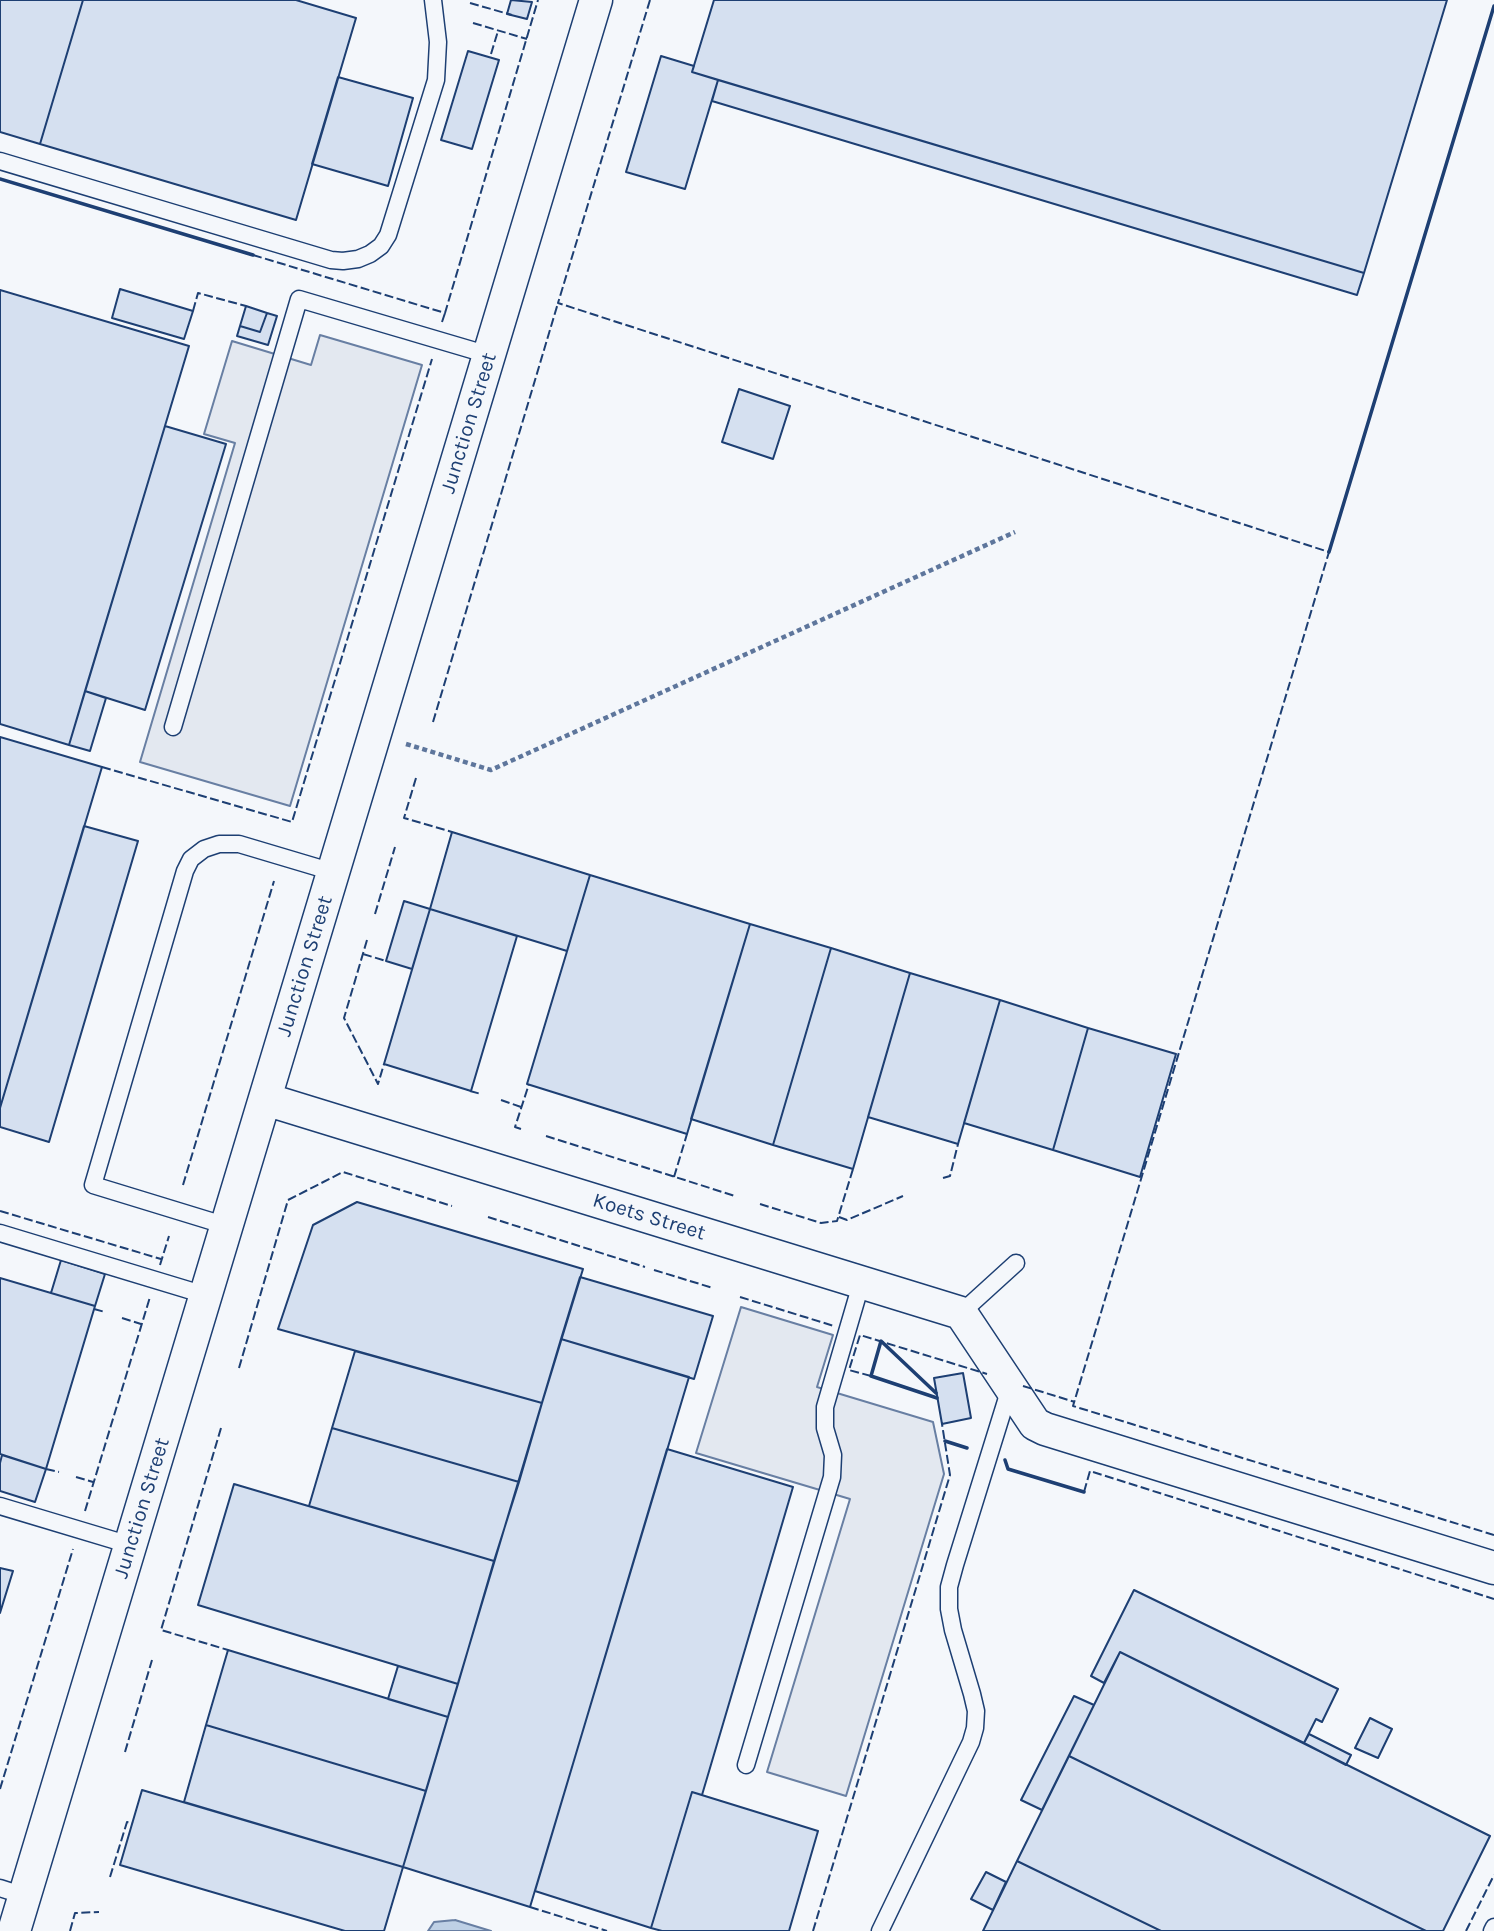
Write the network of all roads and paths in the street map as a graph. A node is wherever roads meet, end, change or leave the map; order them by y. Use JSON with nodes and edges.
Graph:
{"nodes":[{"id":1,"x":433,"y":0,"type":"edge"},
{"id":2,"x":596,"y":0,"type":"edge"},
{"id":3,"x":0,"y":161,"type":"edge"},
{"id":4,"x":489,"y":355,"type":"junction"},
{"id":5,"x":1015,"y":532,"type":"dead end"},
{"id":6,"x":173,"y":727,"type":"dead end"},
{"id":7,"x":375,"y":735,"type":"junction"},
{"id":8,"x":333,"y":872,"type":"junction"},
{"id":9,"x":265,"y":1098,"type":"junction"},
{"id":10,"x":227,"y":1226,"type":"junction"},
{"id":11,"x":0,"y":1233,"type":"edge"},
{"id":12,"x":1016,"y":1263,"type":"dead end"},
{"id":13,"x":862,"y":1284,"type":"junction"},
{"id":14,"x":205,"y":1295,"type":"junction"},
{"id":15,"x":961,"y":1313,"type":"junction"},
{"id":16,"x":1010,"y":1388,"type":"junction"},
{"id":17,"x":0,"y":1506,"type":"edge"},
{"id":18,"x":130,"y":1545,"type":"junction"},
{"id":19,"x":1494,"y":1568,"type":"edge"},
{"id":20,"x":746,"y":1765,"type":"dead end"},
{"id":21,"x":12,"y":1892,"type":"edge"},
{"id":22,"x":14,"y":1931,"type":"edge"},
{"id":23,"x":880,"y":1931,"type":"edge"}],
"edges":[{"from":1,"to":3,"type":"lane"},
{"from":2,"to":4,"type":"street","name":"Junction Street"},
{"from":4,"to":6,"type":"lane"},
{"from":4,"to":7,"type":"street","name":"Junction Street"},
{"from":5,"to":7,"type":"path"},
{"from":7,"to":8,"type":"street","name":"Junction Street"},
{"from":8,"to":9,"type":"street","name":"Junction Street"},
{"from":8,"to":10,"type":"lane"},
{"from":9,"to":10,"type":"street","name":"Junction Street"},
{"from":9,"to":13,"type":"street","name":"Koets Street"},
{"from":10,"to":14,"type":"street","name":"Junction Street"},
{"from":11,"to":14,"type":"lane"},
{"from":12,"to":15,"type":"lane"},
{"from":13,"to":15,"type":"street","name":"Koets Street"},
{"from":13,"to":20,"type":"lane"},
{"from":14,"to":18,"type":"street","name":"Junction Street"},
{"from":15,"to":16,"type":"street"},
{"from":16,"to":19,"type":"street"},
{"from":16,"to":23,"type":"lane"},
{"from":17,"to":18,"type":"lane"},
{"from":18,"to":21,"type":"street","name":"Junction Street"},
{"from":21,"to":22,"type":"street","name":"Junction Street"}]}
